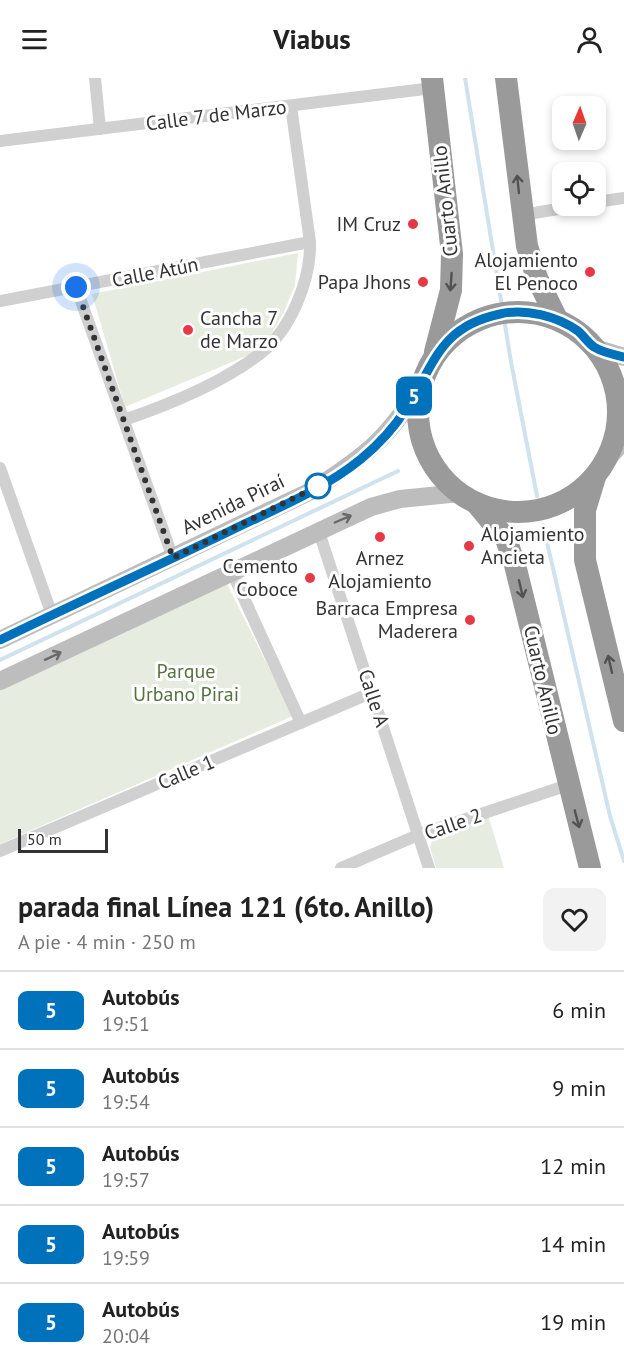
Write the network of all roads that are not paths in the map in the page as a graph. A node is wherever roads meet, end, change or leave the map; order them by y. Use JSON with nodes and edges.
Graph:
{"nodes":[{"id":1,"x":95,"y":78,"type":"edge"},
{"id":2,"x":506,"y":78,"type":"edge"},
{"id":3,"x":432,"y":83,"type":"edge"},
{"id":4,"x":291,"y":106,"type":"junction"},
{"id":5,"x":100,"y":129,"type":"junction"},
{"id":6,"x":0,"y":141,"type":"edge"},
{"id":7,"x":624,"y":198,"type":"edge"},
{"id":8,"x":606,"y":201,"type":"edge"},
{"id":9,"x":552,"y":210,"type":"edge"},
{"id":10,"x":521,"y":215,"type":"junction"},
{"id":11,"x":310,"y":242,"type":"junction"},
{"id":12,"x":76,"y":287,"type":"junction"},
{"id":13,"x":0,"y":301,"type":"edge"},
{"id":14,"x":557,"y":319,"type":"junction"},
{"id":15,"x":595,"y":348,"type":"junction"},
{"id":16,"x":624,"y":357,"type":"edge"},
{"id":17,"x":433,"y":358,"type":"junction"},
{"id":18,"x":422,"y":382,"type":"junction"},
{"id":19,"x":124,"y":420,"type":"junction"},
{"id":20,"x":624,"y":441,"type":"edge"},
{"id":21,"x":0,"y":468,"type":"edge"},
{"id":22,"x":600,"y":469,"type":"junction"},
{"id":23,"x":468,"y":498,"type":"junction"},
{"id":24,"x":318,"y":530,"type":"junction"},
{"id":25,"x":173,"y":558,"type":"junction"},
{"id":26,"x":232,"y":572,"type":"junction"},
{"id":27,"x":52,"y":615,"type":"junction"},
{"id":28,"x":0,"y":640,"type":"edge"},
{"id":29,"x":0,"y":681,"type":"edge"},
{"id":30,"x":373,"y":692,"type":"junction"},
{"id":31,"x":624,"y":721,"type":"edge"},
{"id":32,"x":301,"y":723,"type":"junction"},
{"id":33,"x":568,"y":785,"type":"junction"},
{"id":34,"x":418,"y":835,"type":"junction"},
{"id":35,"x":0,"y":851,"type":"edge"},
{"id":36,"x":340,"y":868,"type":"edge"},
{"id":37,"x":429,"y":868,"type":"edge"},
{"id":38,"x":590,"y":868,"type":"edge"}],
"edges":[{"from":1,"to":5,"type":"street"},
{"from":10,"to":2,"type":"highway","one_way":true},
{"from":3,"to":4,"type":"street","name":"Calle 7 de Marzo"},
{"from":3,"to":17,"type":"highway","name":"Cuarto Anillo","one_way":true},
{"from":4,"to":5,"type":"street","name":"Calle 7 de Marzo"},
{"from":4,"to":11,"type":"street"},
{"from":5,"to":6,"type":"street","name":"Calle 7 de Marzo"},
{"from":7,"to":8,"type":"street"},
{"from":9,"to":10,"type":"street"},
{"from":10,"to":14,"type":"highway"},
{"from":11,"to":12,"type":"street","name":"Calle Atún"},
{"from":11,"to":19,"type":"street"},
{"from":12,"to":13,"type":"street","name":"Calle Atún"},
{"from":12,"to":19,"type":"street"},
{"from":14,"to":15,"type":"highway"},
{"from":14,"to":17,"type":"highway"},
{"from":15,"to":16,"type":"main road"},
{"from":15,"to":22,"type":"highway"},
{"from":17,"to":18,"type":"highway"},
{"from":18,"to":23,"type":"highway"},
{"from":18,"to":25,"type":"main road","name":"Avenida Piraí"},
{"from":19,"to":25,"type":"street"},
{"from":20,"to":22,"type":"main road"},
{"from":21,"to":27,"type":"street"},
{"from":22,"to":23,"type":"highway"},
{"from":31,"to":22,"type":"highway","one_way":true},
{"from":24,"to":23,"type":"main road","one_way":true},
{"from":23,"to":33,"type":"highway","name":"Cuarto Anillo","one_way":true},
{"from":24,"to":26,"type":"main road"},
{"from":24,"to":30,"type":"street","name":"Calle A"},
{"from":25,"to":27,"type":"main road","name":"Avenida Piraí"},
{"from":29,"to":26,"type":"main road","one_way":true},
{"from":26,"to":32,"type":"street"},
{"from":27,"to":28,"type":"main road","name":"Avenida Piraí"},
{"from":30,"to":32,"type":"street","name":"Calle 1"},
{"from":30,"to":34,"type":"street","name":"Calle A"},
{"from":32,"to":35,"type":"street","name":"Calle 1"},
{"from":33,"to":34,"type":"street","name":"Calle 2"},
{"from":33,"to":38,"type":"highway","name":"Cuarto Anillo","one_way":true},
{"from":34,"to":36,"type":"street","name":"Calle 2"},
{"from":34,"to":37,"type":"street","name":"Calle A"}]}
